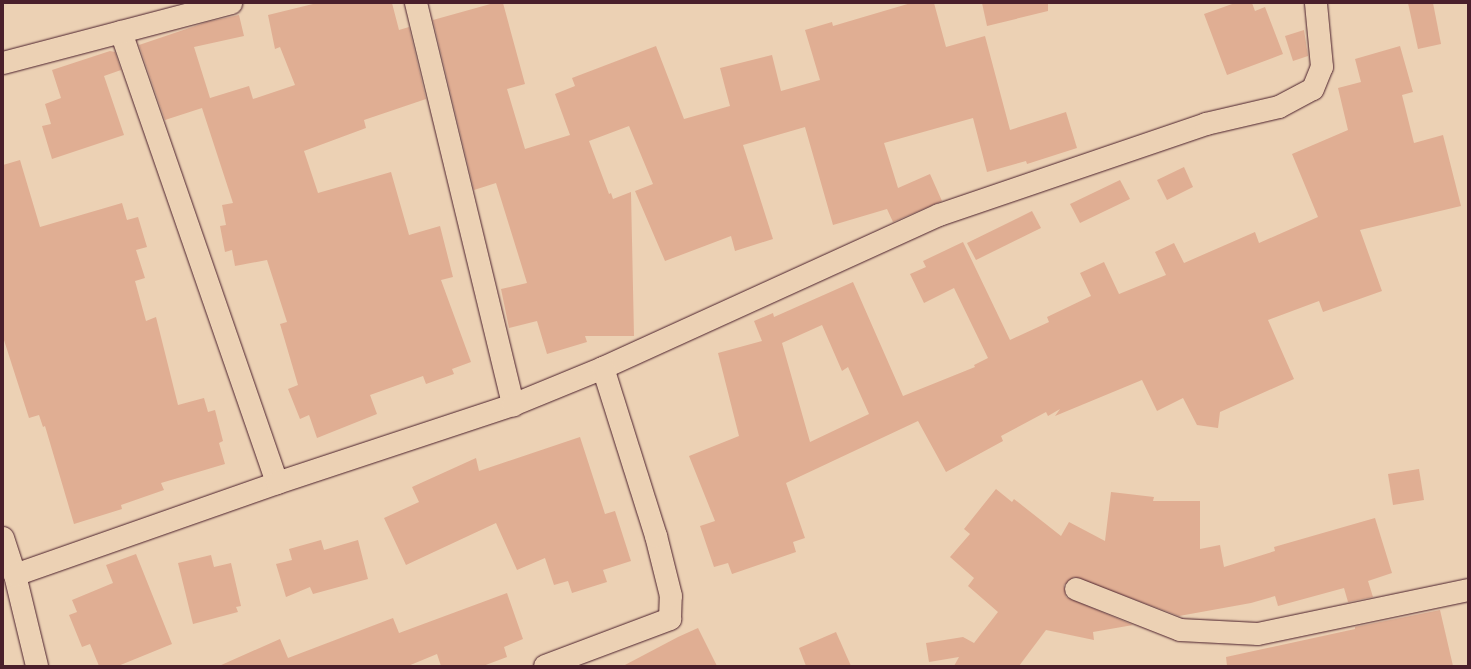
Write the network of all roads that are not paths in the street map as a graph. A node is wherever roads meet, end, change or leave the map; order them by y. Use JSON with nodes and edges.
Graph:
{"nodes":[{"id":1,"x":231,"y":3,"type":"edge"},
{"id":2,"x":416,"y":3,"type":"edge"},
{"id":3,"x":1316,"y":3,"type":"edge"},
{"id":4,"x":167,"y":11,"type":"edge"},
{"id":5,"x":121,"y":32,"type":"junction"},
{"id":6,"x":3,"y":63,"type":"edge"},
{"id":7,"x":603,"y":368,"type":"junction"},
{"id":8,"x":513,"y":405,"type":"junction"},
{"id":9,"x":277,"y":483,"type":"junction"},
{"id":10,"x":3,"y":538,"type":"edge"},
{"id":11,"x":15,"y":575,"type":"junction"},
{"id":12,"x":1076,"y":589,"type":"dead end"},
{"id":13,"x":1468,"y":590,"type":"edge"},
{"id":14,"x":37,"y":666,"type":"edge"},
{"id":15,"x":546,"y":666,"type":"edge"}],
"edges":[{"from":1,"to":4,"type":"street"},
{"from":2,"to":8,"type":"street"},
{"from":3,"to":7,"type":"street"},
{"from":4,"to":5,"type":"street"},
{"from":5,"to":6,"type":"street"},
{"from":5,"to":9,"type":"street"},
{"from":7,"to":8,"type":"street"},
{"from":7,"to":15,"type":"street"},
{"from":8,"to":9,"type":"street"},
{"from":9,"to":11,"type":"street"},
{"from":10,"to":11,"type":"street"},
{"from":11,"to":14,"type":"street"},
{"from":12,"to":13,"type":"street"}]}
